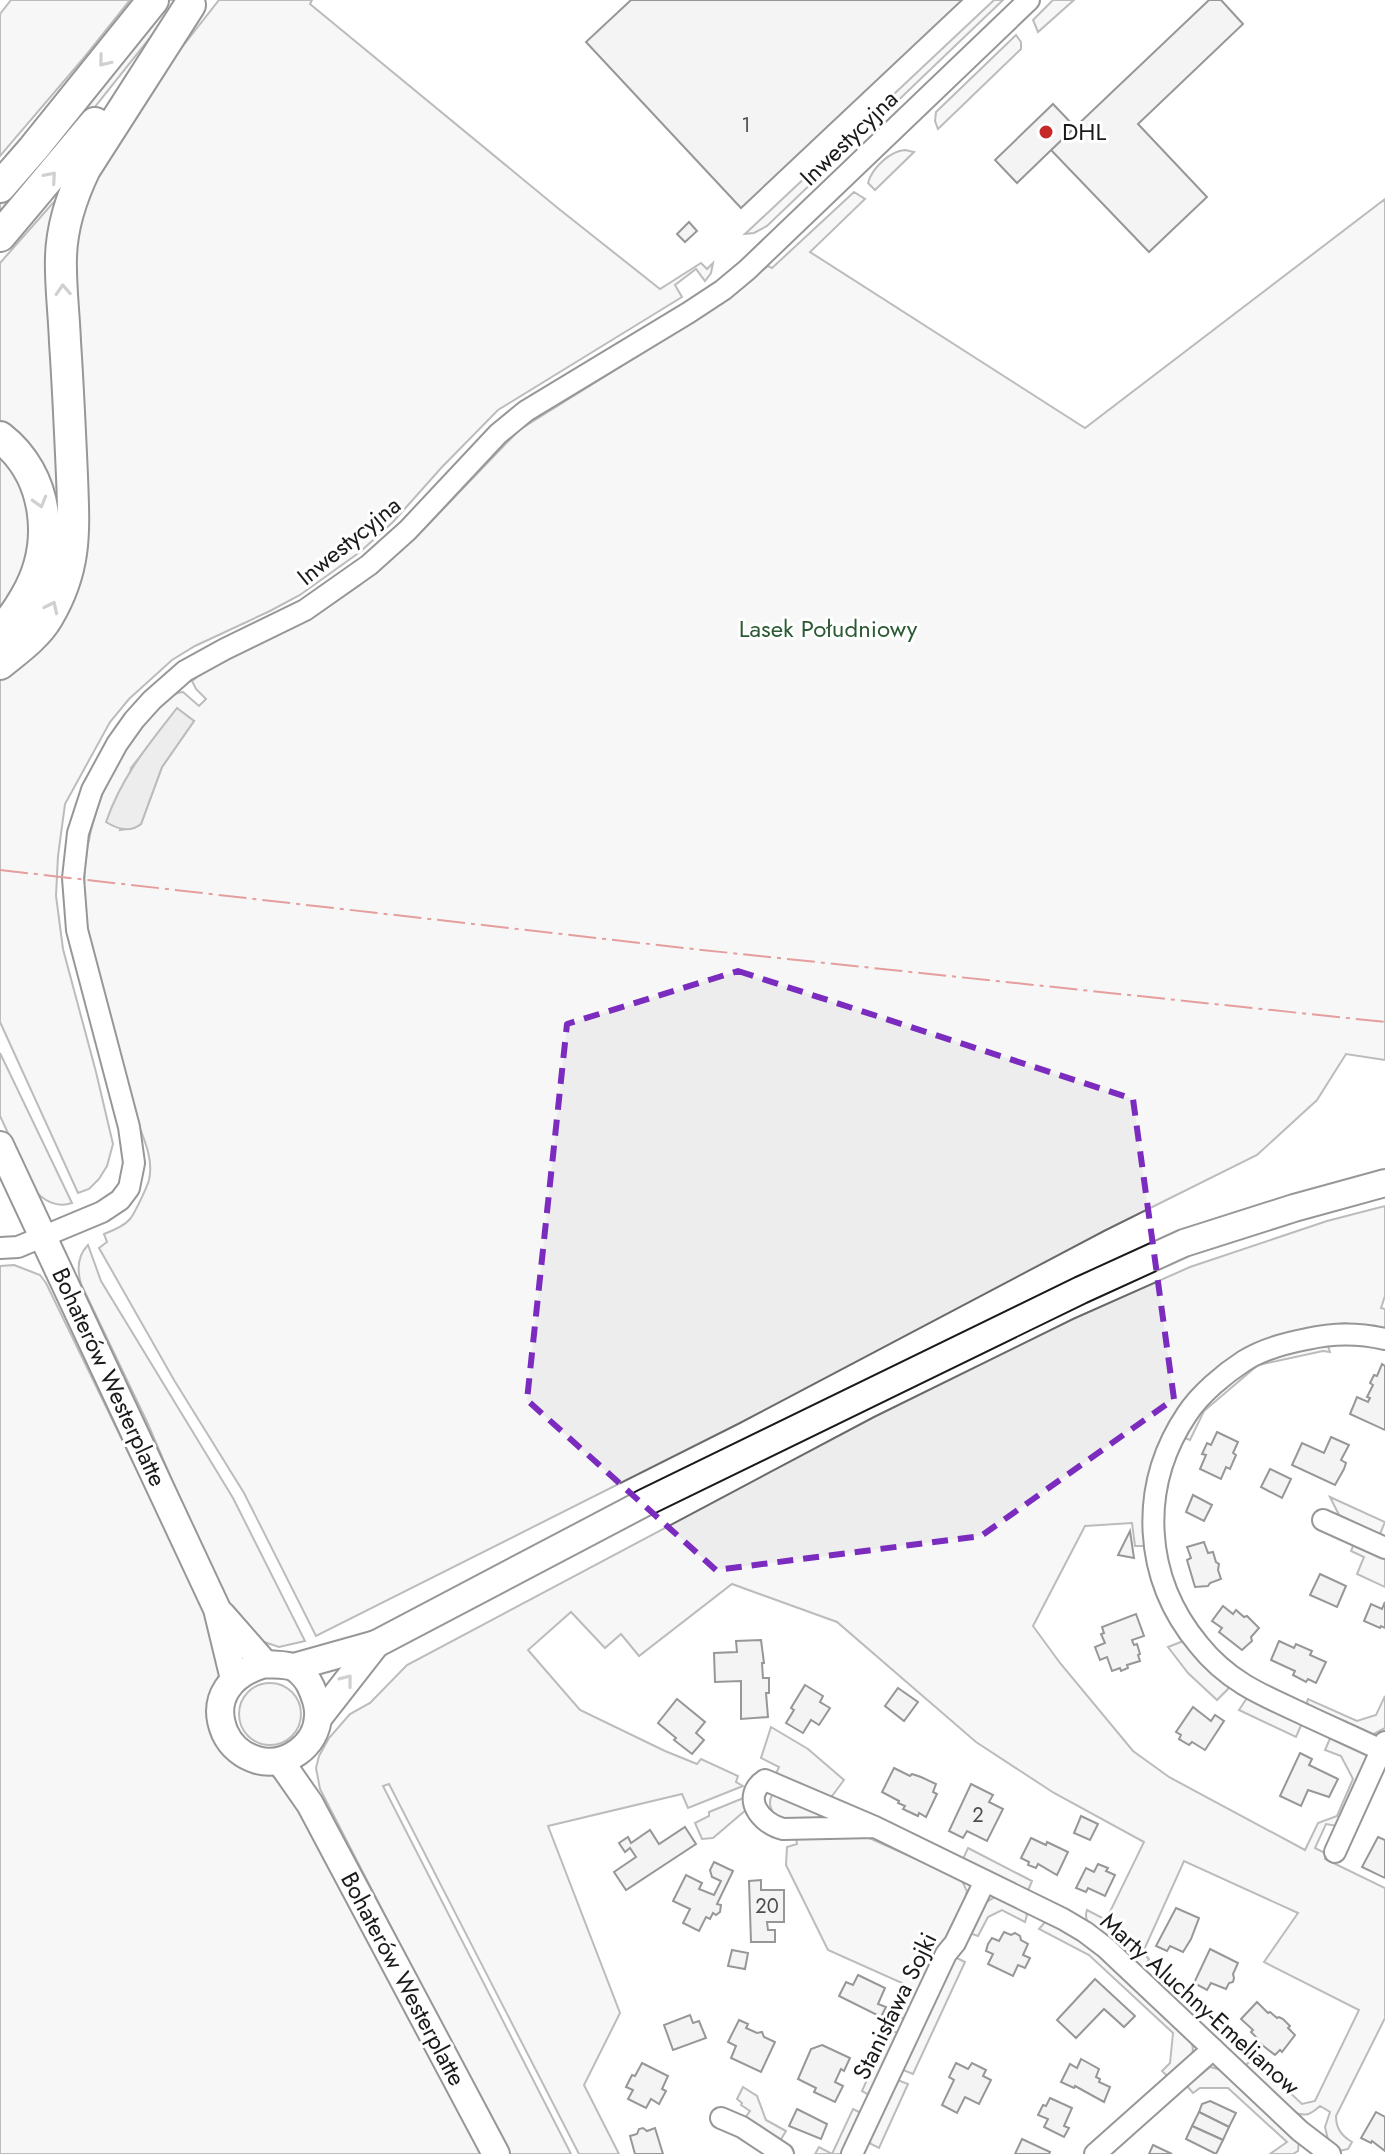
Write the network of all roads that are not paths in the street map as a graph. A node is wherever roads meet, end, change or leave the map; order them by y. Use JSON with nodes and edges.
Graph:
{"nodes":[{"id":1,"x":153,"y":0,"type":"edge"},
{"id":2,"x":1029,"y":0,"type":"edge"},
{"id":3,"x":192,"y":2,"type":"edge"},
{"id":4,"x":0,"y":187,"type":"edge"},
{"id":5,"x":0,"y":236,"type":"edge"},
{"id":6,"x":0,"y":437,"type":"edge"},
{"id":7,"x":0,"y":631,"type":"edge"},
{"id":8,"x":0,"y":664,"type":"edge"},
{"id":9,"x":0,"y":1145,"type":"edge"},
{"id":10,"x":1385,"y":1183,"type":"edge"},
{"id":11,"x":45,"y":1237,"type":"junction"},
{"id":12,"x":0,"y":1248,"type":"edge"},
{"id":13,"x":1385,"y":1339,"type":"edge"},
{"id":14,"x":1323,"y":1520,"type":"dead end"},
{"id":15,"x":1385,"y":1548,"type":"edge"},
{"id":16,"x":217,"y":1609,"type":"junction"},
{"id":17,"x":376,"y":1644,"type":"junction"},
{"id":18,"x":265,"y":1664,"type":"junction"},
{"id":19,"x":294,"y":1667,"type":"junction"},
{"id":20,"x":234,"y":1679,"type":"junction"},
{"id":21,"x":319,"y":1717,"type":"junction"},
{"id":22,"x":1383,"y":1746,"type":"edge"},
{"id":23,"x":289,"y":1757,"type":"junction"},
{"id":24,"x":875,"y":1827,"type":"junction"},
{"id":25,"x":1335,"y":1852,"type":"dead end"},
{"id":26,"x":985,"y":1881,"type":"junction"},
{"id":27,"x":1213,"y":2049,"type":"junction"},
{"id":28,"x":721,"y":2118,"type":"dead end"},
{"id":29,"x":496,"y":2154,"type":"edge"},
{"id":30,"x":783,"y":2154,"type":"edge"},
{"id":31,"x":852,"y":2154,"type":"edge"},
{"id":32,"x":1095,"y":2154,"type":"edge"},
{"id":33,"x":1330,"y":2154,"type":"edge"}],
"edges":[{"from":1,"to":4,"type":"highway","one_way":true},
{"from":2,"to":11,"type":"street","name":"Inwestycyjna"},
{"from":5,"to":3,"type":"highway","one_way":true},
{"from":8,"to":3,"type":"highway","one_way":true},
{"from":6,"to":7,"type":"highway","one_way":true},
{"from":9,"to":11,"type":"main road","name":"Bohaterów Westerplatte"},
{"from":10,"to":17,"type":"main road"},
{"from":11,"to":12,"type":"street","name":"Inwestycyjna"},
{"from":11,"to":16,"type":"main road","name":"Bohaterów Westerplatte"},
{"from":13,"to":22,"type":"street"},
{"from":14,"to":15,"type":"street"},
{"from":16,"to":18,"type":"main road","name":"Bohaterów Westerplatte"},
{"from":16,"to":20,"type":"main road","name":"Bohaterów Westerplatte"},
{"from":17,"to":19,"type":"main road"},
{"from":21,"to":17,"type":"main road","one_way":true},
{"from":18,"to":19,"type":"main road"},
{"from":18,"to":20,"type":"main road"},
{"from":19,"to":21,"type":"main road"},
{"from":20,"to":23,"type":"main road"},
{"from":21,"to":23,"type":"main road"},
{"from":22,"to":25,"type":"street"},
{"from":23,"to":29,"type":"main road","name":"Bohaterów Westerplatte"},
{"from":24,"to":24,"type":"street","name":"Marty Aluchny-Emelianow"},
{"from":24,"to":26,"type":"street","name":"Marty Aluchny-Emelianow"},
{"from":26,"to":27,"type":"street","name":"Marty Aluchny-Emelianow"},
{"from":26,"to":31,"type":"street","name":"Stanisława Sojki"},
{"from":27,"to":32,"type":"street"},
{"from":27,"to":33,"type":"street","name":"Marty Aluchny-Emelianow"},
{"from":28,"to":30,"type":"street"}]}
